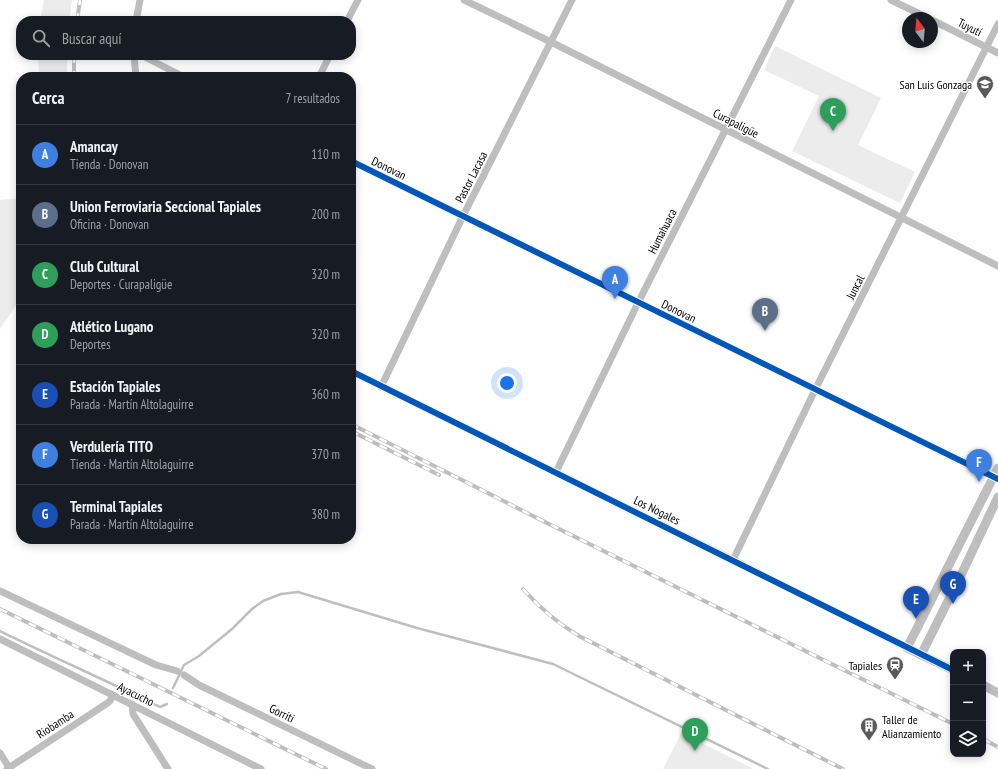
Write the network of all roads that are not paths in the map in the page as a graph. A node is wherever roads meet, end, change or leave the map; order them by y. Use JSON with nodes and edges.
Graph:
{"nodes":[{"id":1,"x":140,"y":0,"type":"edge"},
{"id":2,"x":358,"y":0,"type":"edge"},
{"id":3,"x":464,"y":0,"type":"edge"},
{"id":4,"x":572,"y":0,"type":"edge"},
{"id":5,"x":791,"y":0,"type":"edge"},
{"id":6,"x":891,"y":0,"type":"edge"},
{"id":7,"x":916,"y":12,"type":"edge"},
{"id":8,"x":137,"y":16,"type":"edge"},
{"id":9,"x":350,"y":16,"type":"edge"},
{"id":10,"x":938,"y":23,"type":"edge"},
{"id":11,"x":998,"y":24,"type":"edge"},
{"id":12,"x":551,"y":42,"type":"junction"},
{"id":13,"x":986,"y":47,"type":"junction"},
{"id":14,"x":998,"y":53,"type":"edge"},
{"id":15,"x":134,"y":60,"type":"edge"},
{"id":16,"x":151,"y":60,"type":"edge"},
{"id":17,"x":328,"y":60,"type":"edge"},
{"id":18,"x":136,"y":72,"type":"edge"},
{"id":19,"x":174,"y":72,"type":"edge"},
{"id":20,"x":322,"y":72,"type":"edge"},
{"id":21,"x":725,"y":129,"type":"junction"},
{"id":22,"x":356,"y":163,"type":"edge"},
{"id":23,"x":463,"y":216,"type":"junction"},
{"id":24,"x":902,"y":218,"type":"junction"},
{"id":25,"x":998,"y":266,"type":"edge"},
{"id":26,"x":638,"y":304,"type":"junction"},
{"id":27,"x":356,"y":374,"type":"edge"},
{"id":28,"x":382,"y":387,"type":"junction"},
{"id":29,"x":815,"y":390,"type":"junction"},
{"id":30,"x":998,"y":468,"type":"edge"},
{"id":31,"x":556,"y":472,"type":"junction"},
{"id":32,"x":996,"y":478,"type":"edge"},
{"id":33,"x":998,"y":496,"type":"edge"},
{"id":34,"x":733,"y":560,"type":"junction"},
{"id":35,"x":0,"y":591,"type":"edge"},
{"id":36,"x":0,"y":639,"type":"edge"},
{"id":37,"x":907,"y":648,"type":"junction"},
{"id":38,"x":920,"y":655,"type":"junction"},
{"id":39,"x":950,"y":669,"type":"edge"},
{"id":40,"x":177,"y":670,"type":"dead end"},
{"id":41,"x":184,"y":675,"type":"dead end"},
{"id":42,"x":986,"y":687,"type":"edge"},
{"id":43,"x":998,"y":693,"type":"edge"},
{"id":44,"x":113,"y":695,"type":"junction"},
{"id":45,"x":132,"y":704,"type":"junction"},
{"id":46,"x":0,"y":753,"type":"edge"},
{"id":47,"x":9,"y":768,"type":"edge"},
{"id":48,"x":168,"y":769,"type":"edge"},
{"id":49,"x":261,"y":769,"type":"edge"},
{"id":50,"x":372,"y":769,"type":"edge"}],
"edges":[{"from":1,"to":8,"type":"street"},
{"from":2,"to":9,"type":"street"},
{"from":3,"to":12,"type":"street","name":"Curapaligüe"},
{"from":4,"to":12,"type":"street","name":"Pastor Lacasa"},
{"from":5,"to":21,"type":"street","name":"Humahuaca"},
{"from":6,"to":7,"type":"street"},
{"from":10,"to":13,"type":"street","name":"Tuyutí"},
{"from":11,"to":13,"type":"street","name":"Juncal"},
{"from":12,"to":21,"type":"street","name":"Curapaligüe"},
{"from":12,"to":23,"type":"street","name":"Pastor Lacasa"},
{"from":13,"to":14,"type":"street","name":"Tuyutí"},
{"from":13,"to":24,"type":"street","name":"Juncal"},
{"from":15,"to":18,"type":"street"},
{"from":16,"to":19,"type":"street"},
{"from":17,"to":20,"type":"street"},
{"from":21,"to":24,"type":"street","name":"Curapaligüe"},
{"from":21,"to":26,"type":"street","name":"Humahuaca"},
{"from":22,"to":23,"type":"street","name":"Donovan"},
{"from":23,"to":26,"type":"street","name":"Donovan"},
{"from":23,"to":28,"type":"street","name":"Pastor Lacasa"},
{"from":24,"to":25,"type":"street","name":"Curapaligüe"},
{"from":24,"to":29,"type":"street","name":"Juncal"},
{"from":26,"to":29,"type":"street","name":"Donovan"},
{"from":26,"to":31,"type":"street","name":"Humahuaca"},
{"from":27,"to":28,"type":"street","name":"Los Nogales"},
{"from":28,"to":31,"type":"street","name":"Los Nogales"},
{"from":29,"to":32,"type":"street","name":"Donovan"},
{"from":29,"to":34,"type":"street","name":"Juncal"},
{"from":30,"to":32,"type":"street"},
{"from":31,"to":34,"type":"street","name":"Los Nogales"},
{"from":32,"to":37,"type":"street"},
{"from":33,"to":38,"type":"street"},
{"from":34,"to":37,"type":"street","name":"Los Nogales"},
{"from":35,"to":40,"type":"street"},
{"from":36,"to":44,"type":"street","name":"Ayacucho"},
{"from":37,"to":38,"type":"street","name":"Los Nogales"},
{"from":38,"to":39,"type":"street","name":"Los Nogales"},
{"from":41,"to":50,"type":"street","name":"Gorriti"},
{"from":42,"to":43,"type":"street"},
{"from":44,"to":45,"type":"street","name":"Ayacucho"},
{"from":44,"to":47,"type":"street","name":"Riobamba"},
{"from":45,"to":48,"type":"street"},
{"from":45,"to":49,"type":"street","name":"Ayacucho"},
{"from":46,"to":47,"type":"street"}]}
